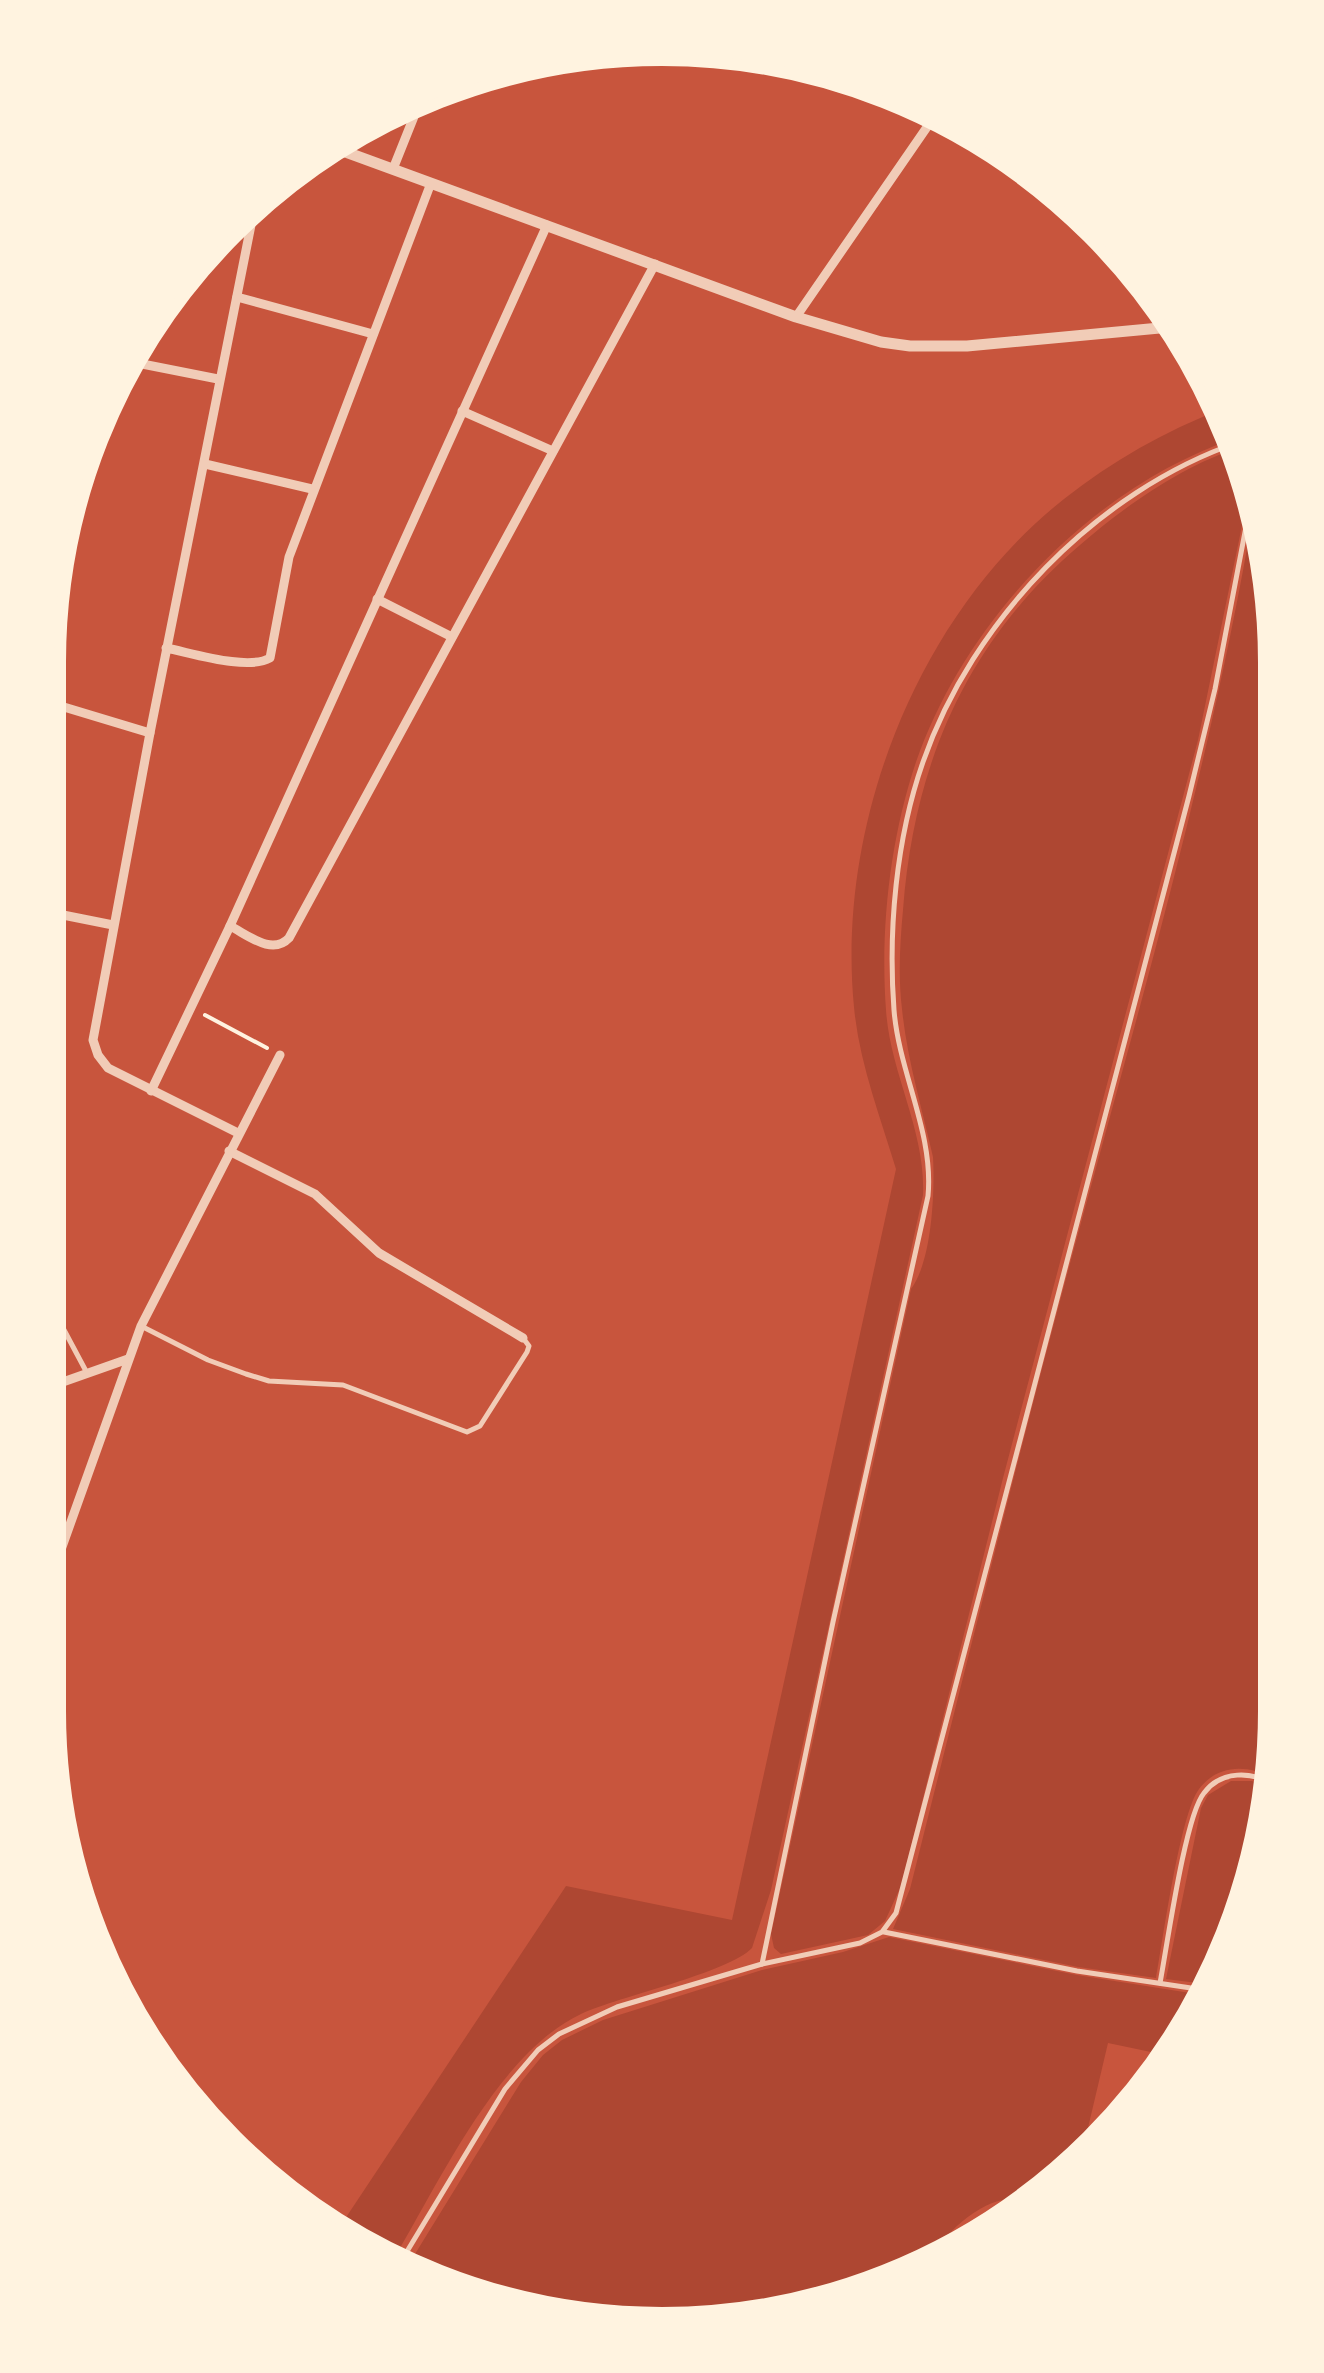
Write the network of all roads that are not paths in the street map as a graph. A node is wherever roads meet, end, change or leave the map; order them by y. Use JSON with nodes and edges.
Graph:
{"nodes":[{"id":1,"x":415,"y":113,"type":"edge"},
{"id":2,"x":930,"y":123,"type":"edge"},
{"id":3,"x":344,"y":151,"type":"edge"},
{"id":4,"x":394,"y":169,"type":"junction"},
{"id":5,"x":431,"y":182,"type":"junction"},
{"id":6,"x":252,"y":221,"type":"edge"},
{"id":7,"x":546,"y":224,"type":"junction"},
{"id":8,"x":655,"y":264,"type":"junction"},
{"id":9,"x":237,"y":297,"type":"junction"},
{"id":10,"x":796,"y":317,"type":"junction"},
{"id":11,"x":1163,"y":328,"type":"edge"},
{"id":12,"x":373,"y":334,"type":"junction"},
{"id":13,"x":140,"y":363,"type":"edge"},
{"id":14,"x":218,"y":379,"type":"junction"},
{"id":15,"x":462,"y":411,"type":"junction"},
{"id":16,"x":1224,"y":448,"type":"edge"},
{"id":17,"x":553,"y":451,"type":"junction"},
{"id":18,"x":205,"y":464,"type":"junction"},
{"id":19,"x":312,"y":489,"type":"junction"},
{"id":20,"x":1247,"y":523,"type":"edge"},
{"id":21,"x":377,"y":599,"type":"junction"},
{"id":22,"x":452,"y":637,"type":"junction"},
{"id":23,"x":166,"y":648,"type":"junction"},
{"id":24,"x":60,"y":706,"type":"edge"},
{"id":25,"x":150,"y":733,"type":"junction"},
{"id":26,"x":60,"y":914,"type":"edge"},
{"id":27,"x":114,"y":925,"type":"junction"},
{"id":28,"x":230,"y":926,"type":"junction"},
{"id":29,"x":280,"y":1055,"type":"road end"},
{"id":30,"x":152,"y":1091,"type":"junction"},
{"id":31,"x":238,"y":1133,"type":"junction"},
{"id":32,"x":228,"y":1151,"type":"junction"},
{"id":33,"x":60,"y":1325,"type":"edge"},
{"id":34,"x":141,"y":1326,"type":"junction"},
{"id":35,"x":522,"y":1338,"type":"joint"},
{"id":36,"x":128,"y":1358,"type":"junction"},
{"id":37,"x":87,"y":1373,"type":"junction"},
{"id":38,"x":60,"y":1383,"type":"edge"},
{"id":39,"x":60,"y":1552,"type":"edge"},
{"id":40,"x":1260,"y":1778,"type":"edge"},
{"id":41,"x":882,"y":1932,"type":"junction"},
{"id":42,"x":762,"y":1964,"type":"junction"},
{"id":43,"x":1160,"y":1983,"type":"junction"},
{"id":44,"x":1196,"y":1988,"type":"edge"},
{"id":45,"x":405,"y":2255,"type":"edge"}],
"edges":[{"from":1,"to":4,"type":"street"},
{"from":2,"to":10,"type":"street"},
{"from":3,"to":4,"type":"street"},
{"from":4,"to":5,"type":"street"},
{"from":5,"to":7,"type":"street"},
{"from":5,"to":12,"type":"street"},
{"from":6,"to":9,"type":"street"},
{"from":7,"to":8,"type":"street"},
{"from":7,"to":15,"type":"street"},
{"from":8,"to":10,"type":"street"},
{"from":8,"to":17,"type":"street"},
{"from":9,"to":12,"type":"street"},
{"from":9,"to":14,"type":"street"},
{"from":10,"to":11,"type":"street"},
{"from":12,"to":19,"type":"street"},
{"from":13,"to":14,"type":"street"},
{"from":14,"to":18,"type":"street"},
{"from":15,"to":17,"type":"street"},
{"from":15,"to":21,"type":"street"},
{"from":16,"to":42,"type":"lane"},
{"from":17,"to":22,"type":"street"},
{"from":18,"to":19,"type":"street"},
{"from":18,"to":23,"type":"street"},
{"from":19,"to":23,"type":"street"},
{"from":20,"to":41,"type":"lane"},
{"from":21,"to":22,"type":"street"},
{"from":21,"to":28,"type":"street"},
{"from":22,"to":28,"type":"street"},
{"from":23,"to":25,"type":"street"},
{"from":24,"to":25,"type":"street"},
{"from":25,"to":27,"type":"street"},
{"from":26,"to":27,"type":"street"},
{"from":27,"to":30,"type":"street"},
{"from":28,"to":30,"type":"street"},
{"from":29,"to":31,"type":"street"},
{"from":30,"to":31,"type":"street"},
{"from":31,"to":32,"type":"street"},
{"from":32,"to":34,"type":"street"},
{"from":32,"to":35,"type":"street"},
{"from":33,"to":37,"type":"lane"},
{"from":34,"to":35,"type":"lane"},
{"from":34,"to":36,"type":"street"},
{"from":36,"to":37,"type":"street"},
{"from":36,"to":39,"type":"street"},
{"from":37,"to":38,"type":"street"},
{"from":40,"to":43,"type":"lane"},
{"from":41,"to":42,"type":"lane"},
{"from":41,"to":43,"type":"lane"},
{"from":42,"to":45,"type":"lane"},
{"from":43,"to":44,"type":"lane"}]}
